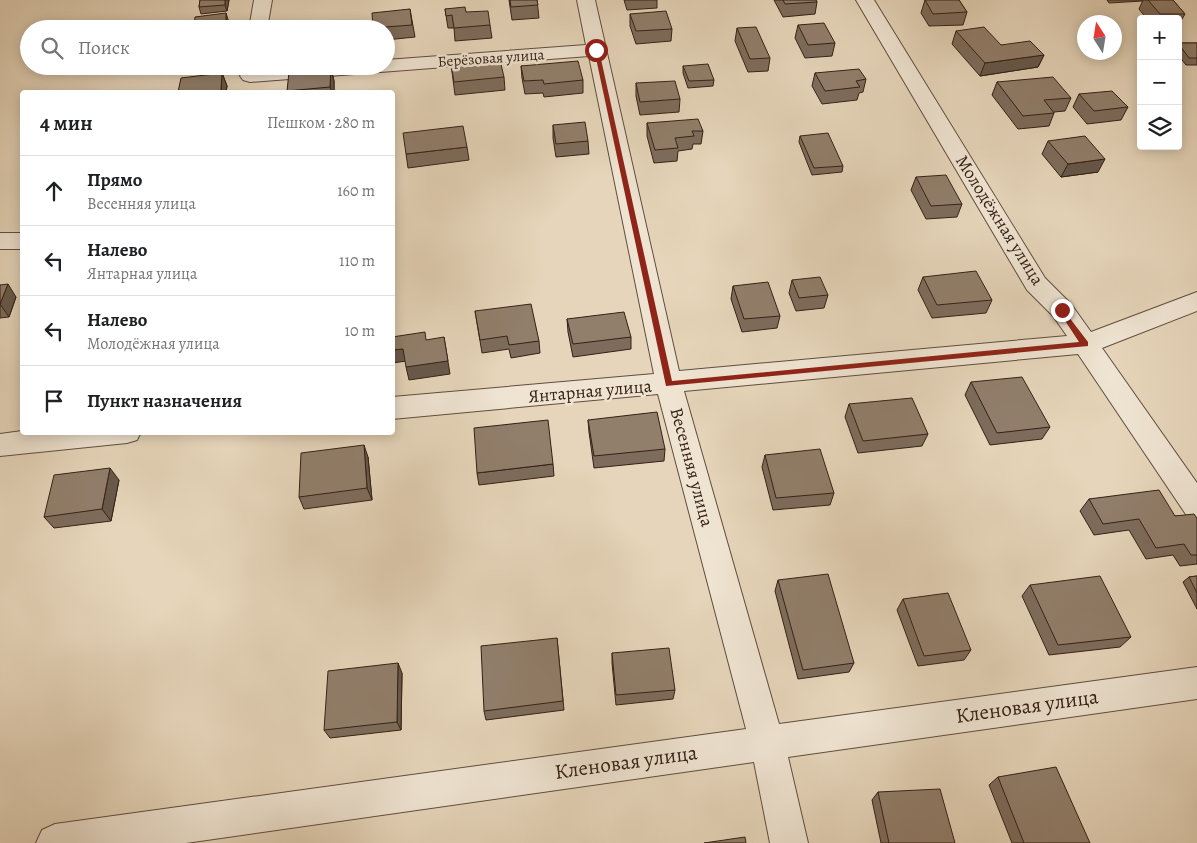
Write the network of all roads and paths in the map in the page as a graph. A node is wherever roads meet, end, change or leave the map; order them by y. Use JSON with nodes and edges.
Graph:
{"nodes":[{"id":1,"x":263,"y":0,"type":"edge"},
{"id":2,"x":586,"y":0,"type":"edge"},
{"id":3,"x":866,"y":0,"type":"edge"},
{"id":4,"x":260,"y":20,"type":"edge"},
{"id":5,"x":596,"y":50,"type":"junction"},
{"id":6,"x":395,"y":65,"type":"edge"},
{"id":7,"x":283,"y":75,"type":"edge"},
{"id":8,"x":250,"y":78,"type":"edge"},
{"id":9,"x":0,"y":241,"type":"edge"},
{"id":10,"x":20,"y":241,"type":"edge"},
{"id":11,"x":1197,"y":301,"type":"edge"},
{"id":12,"x":1085,"y":344,"type":"junction"},
{"id":13,"x":669,"y":384,"type":"junction"},
{"id":14,"x":395,"y":408,"type":"edge"},
{"id":15,"x":98,"y":435,"type":"edge"},
{"id":16,"x":0,"y":445,"type":"edge"},
{"id":17,"x":1197,"y":507,"type":"edge"},
{"id":18,"x":1197,"y":683,"type":"edge"},
{"id":19,"x":767,"y":742,"type":"junction"},
{"id":20,"x":55,"y":843,"type":"edge"},
{"id":21,"x":789,"y":843,"type":"edge"}],
"edges":[{"from":1,"to":4,"type":"street"},
{"from":2,"to":5,"type":"street","name":"Весенняя улица"},
{"from":3,"to":12,"type":"street","name":"Молодёжная улица"},
{"from":5,"to":6,"type":"street","name":"Берёзовая улица"},
{"from":5,"to":13,"type":"street","name":"Весенняя улица"},
{"from":7,"to":8,"type":"street"},
{"from":9,"to":10,"type":"street"},
{"from":11,"to":12,"type":"street","name":"Янтарная улица"},
{"from":12,"to":13,"type":"street","name":"Янтарная улица"},
{"from":12,"to":17,"type":"street","name":"Молодёжная улица"},
{"from":13,"to":14,"type":"street","name":"Янтарная улица"},
{"from":13,"to":19,"type":"street","name":"Весенняя улица"},
{"from":15,"to":16,"type":"street"},
{"from":18,"to":19,"type":"street","name":"Кленовая улица"},
{"from":19,"to":20,"type":"street","name":"Кленовая улица"},
{"from":19,"to":21,"type":"street","name":"Весенняя улица"}]}
